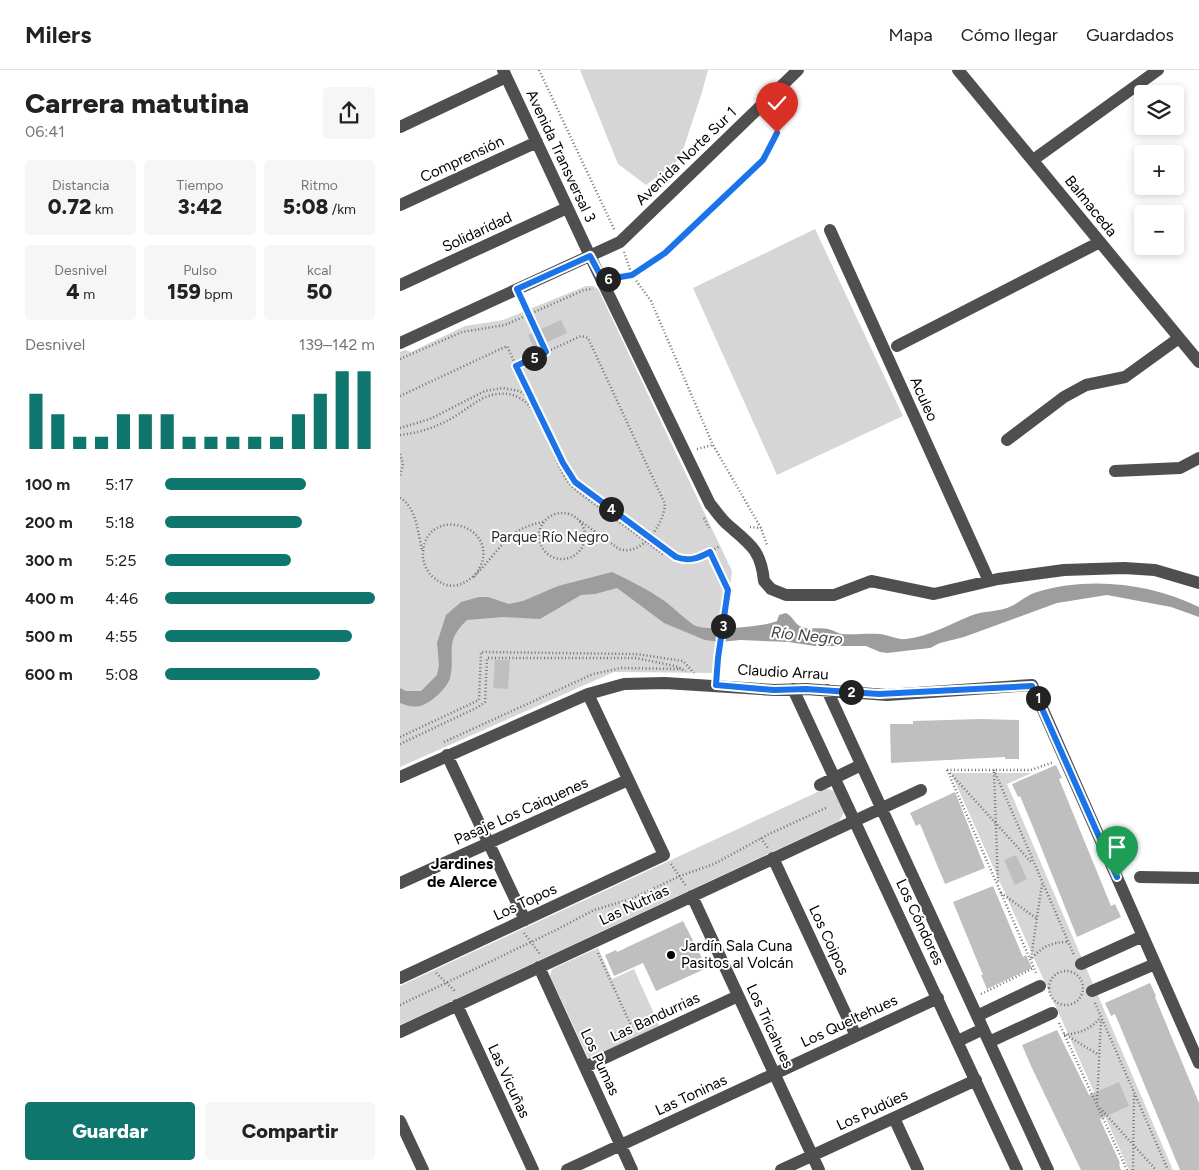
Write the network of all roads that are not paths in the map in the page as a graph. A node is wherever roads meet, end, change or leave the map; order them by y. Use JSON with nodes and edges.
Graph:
{"nodes":[{"id":1,"x":798,"y":70,"type":"edge"},
{"id":2,"x":958,"y":70,"type":"edge"},
{"id":3,"x":1158,"y":70,"type":"edge"},
{"id":4,"x":505,"y":73,"type":"edge"},
{"id":5,"x":400,"y":127,"type":"edge"},
{"id":6,"x":537,"y":142,"type":"junction"},
{"id":7,"x":1032,"y":160,"type":"junction"},
{"id":8,"x":400,"y":206,"type":"edge"},
{"id":9,"x":568,"y":208,"type":"junction"},
{"id":10,"x":830,"y":230,"type":"dead end"},
{"id":11,"x":1100,"y":242,"type":"junction"},
{"id":12,"x":590,"y":256,"type":"junction"},
{"id":13,"x":400,"y":285,"type":"edge"},
{"id":14,"x":1179,"y":338,"type":"junction"},
{"id":15,"x":400,"y":343,"type":"edge"},
{"id":16,"x":897,"y":346,"type":"dead end"},
{"id":17,"x":1199,"y":362,"type":"edge"},
{"id":18,"x":1007,"y":440,"type":"dead end"},
{"id":19,"x":1199,"y":458,"type":"edge"},
{"id":20,"x":1115,"y":471,"type":"dead end"},
{"id":21,"x":990,"y":582,"type":"junction"},
{"id":22,"x":1199,"y":583,"type":"edge"},
{"id":23,"x":793,"y":689,"type":"junction"},
{"id":24,"x":827,"y":690,"type":"junction"},
{"id":25,"x":588,"y":694,"type":"junction"},
{"id":26,"x":447,"y":755,"type":"junction"},
{"id":27,"x":861,"y":765,"type":"junction"},
{"id":28,"x":400,"y":777,"type":"edge"},
{"id":29,"x":835,"y":777,"type":"junction"},
{"id":30,"x":628,"y":780,"type":"junction"},
{"id":31,"x":820,"y":784,"type":"dead end"},
{"id":32,"x":921,"y":790,"type":"dead end"},
{"id":33,"x":881,"y":808,"type":"junction"},
{"id":34,"x":855,"y":820,"type":"junction"},
{"id":35,"x":488,"y":843,"type":"junction"},
{"id":36,"x":774,"y":858,"type":"junction"},
{"id":37,"x":1140,"y":877,"type":"dead end"},
{"id":38,"x":1199,"y":878,"type":"edge"},
{"id":39,"x":400,"y":883,"type":"edge"},
{"id":40,"x":692,"y":896,"type":"junction"},
{"id":41,"x":520,"y":922,"type":"junction"},
{"id":42,"x":1143,"y":936,"type":"junction"},
{"id":43,"x":1080,"y":964,"type":"dead end"},
{"id":44,"x":1155,"y":964,"type":"junction"},
{"id":45,"x":542,"y":966,"type":"junction"},
{"id":46,"x":400,"y":978,"type":"edge"},
{"id":47,"x":1040,"y":983,"type":"road end"},
{"id":48,"x":1092,"y":991,"type":"dead end"},
{"id":49,"x":738,"y":996,"type":"junction"},
{"id":50,"x":938,"y":998,"type":"junction"},
{"id":51,"x":462,"y":1003,"type":"junction"},
{"id":52,"x":1054,"y":1013,"type":"road end"},
{"id":53,"x":977,"y":1016,"type":"junction"},
{"id":54,"x":983,"y":1029,"type":"junction"},
{"id":55,"x":400,"y":1032,"type":"edge"},
{"id":56,"x":856,"y":1036,"type":"junction"},
{"id":57,"x":958,"y":1041,"type":"junction"},
{"id":58,"x":989,"y":1042,"type":"junction"},
{"id":59,"x":1199,"y":1063,"type":"edge"},
{"id":60,"x":585,"y":1067,"type":"junction"},
{"id":61,"x":774,"y":1074,"type":"junction"},
{"id":62,"x":976,"y":1080,"type":"junction"},
{"id":63,"x":894,"y":1118,"type":"junction"},
{"id":64,"x":400,"y":1121,"type":"edge"},
{"id":65,"x":621,"y":1145,"type":"junction"},
{"id":66,"x":812,"y":1156,"type":"junction"},
{"id":67,"x":423,"y":1170,"type":"edge"},
{"id":68,"x":533,"y":1170,"type":"edge"},
{"id":69,"x":567,"y":1170,"type":"edge"},
{"id":70,"x":632,"y":1170,"type":"edge"},
{"id":71,"x":781,"y":1170,"type":"edge"},
{"id":72,"x":818,"y":1170,"type":"edge"},
{"id":73,"x":918,"y":1170,"type":"edge"},
{"id":74,"x":1017,"y":1170,"type":"edge"},
{"id":75,"x":1048,"y":1170,"type":"edge"}],
"edges":[{"from":1,"to":12,"type":"street","name":"Avenida Norte Sur 1"},
{"from":2,"to":7,"type":"street","name":"Balmaceda"},
{"from":3,"to":7,"type":"street"},
{"from":4,"to":5,"type":"street"},
{"from":4,"to":6,"type":"street","name":"Avenida Transversal 3"},
{"from":6,"to":8,"type":"street","name":"Comprensión"},
{"from":6,"to":9,"type":"street","name":"Avenida Transversal 3"},
{"from":7,"to":11,"type":"street","name":"Balmaceda"},
{"from":9,"to":12,"type":"street","name":"Avenida Transversal 3"},
{"from":9,"to":13,"type":"street","name":"Solidaridad"},
{"from":10,"to":21,"type":"street","name":"Aculeo"},
{"from":11,"to":14,"type":"street","name":"Balmaceda"},
{"from":11,"to":16,"type":"street"},
{"from":12,"to":15,"type":"street","name":"Avenida Norte Sur 1"},
{"from":12,"to":21,"type":"street","name":"Avenida Transversal 3"},
{"from":14,"to":17,"type":"street","name":"Balmaceda"},
{"from":14,"to":18,"type":"street"},
{"from":19,"to":20,"type":"street"},
{"from":21,"to":22,"type":"street"},
{"from":23,"to":24,"type":"street","name":"Claudio Arrau"},
{"from":23,"to":25,"type":"street","name":"Claudio Arrau"},
{"from":23,"to":29,"type":"street","name":"Los Cóndores"},
{"from":24,"to":27,"type":"street","name":"Los Cóndores"},
{"from":24,"to":42,"type":"street","name":"Claudio Arrau"},
{"from":25,"to":26,"type":"street","name":"Claudio Arrau"},
{"from":25,"to":30,"type":"street"},
{"from":26,"to":28,"type":"street","name":"Claudio Arrau"},
{"from":26,"to":35,"type":"street"},
{"from":27,"to":29,"type":"street"},
{"from":27,"to":33,"type":"street","name":"Los Cóndores"},
{"from":29,"to":31,"type":"street"},
{"from":29,"to":34,"type":"street","name":"Los Cóndores"},
{"from":30,"to":35,"type":"street","name":"Pasaje Los Caiquenes"},
{"from":30,"to":41,"type":"street","name":"Los Topos"},
{"from":32,"to":33,"type":"street","name":"Las Nutrias"},
{"from":33,"to":34,"type":"street","name":"Las Nutrias"},
{"from":33,"to":53,"type":"street","name":"Los Cóndores"},
{"from":34,"to":36,"type":"street","name":"Las Nutrias"},
{"from":34,"to":50,"type":"street","name":"Los Cóndores"},
{"from":35,"to":39,"type":"street","name":"Pasaje Los Caiquenes"},
{"from":35,"to":41,"type":"street"},
{"from":36,"to":40,"type":"street","name":"Las Nutrias"},
{"from":36,"to":56,"type":"street","name":"Los Coipos"},
{"from":37,"to":38,"type":"street"},
{"from":40,"to":45,"type":"street","name":"Las Nutrias"},
{"from":40,"to":49,"type":"street","name":"Los Tricahues"},
{"from":41,"to":46,"type":"street","name":"Los Topos"},
{"from":42,"to":43,"type":"street"},
{"from":42,"to":44,"type":"street"},
{"from":44,"to":48,"type":"street"},
{"from":44,"to":59,"type":"street"},
{"from":45,"to":51,"type":"street","name":"Las Nutrias"},
{"from":45,"to":60,"type":"street","name":"Los Pumas"},
{"from":47,"to":53,"type":"street"},
{"from":49,"to":60,"type":"street","name":"Las Bandurrias"},
{"from":49,"to":61,"type":"street","name":"Los Tricahues"},
{"from":50,"to":56,"type":"street","name":"Los Queltehues"},
{"from":50,"to":57,"type":"street","name":"Los Cóndores"},
{"from":51,"to":55,"type":"street","name":"Las Nutrias"},
{"from":51,"to":68,"type":"street","name":"Las Vicuñas"},
{"from":52,"to":58,"type":"street"},
{"from":53,"to":54,"type":"street","name":"Los Cóndores"},
{"from":54,"to":57,"type":"street"},
{"from":54,"to":58,"type":"street","name":"Los Cóndores"},
{"from":56,"to":61,"type":"street","name":"Los Queltehues"},
{"from":57,"to":62,"type":"street","name":"Los Cóndores"},
{"from":58,"to":75,"type":"street","name":"Los Cóndores"},
{"from":60,"to":65,"type":"street","name":"Los Pumas"},
{"from":61,"to":65,"type":"street","name":"Las Toninas"},
{"from":61,"to":66,"type":"street","name":"Los Tricahues"},
{"from":62,"to":63,"type":"street","name":"Los Pudúes"},
{"from":62,"to":74,"type":"street","name":"Los Cóndores"},
{"from":63,"to":66,"type":"street","name":"Los Pudúes"},
{"from":63,"to":73,"type":"street"},
{"from":64,"to":67,"type":"street"},
{"from":65,"to":69,"type":"street","name":"Las Toninas"},
{"from":65,"to":70,"type":"street","name":"Los Pumas"},
{"from":66,"to":71,"type":"street","name":"Los Pudúes"},
{"from":66,"to":72,"type":"street","name":"Los Tricahues"}]}
